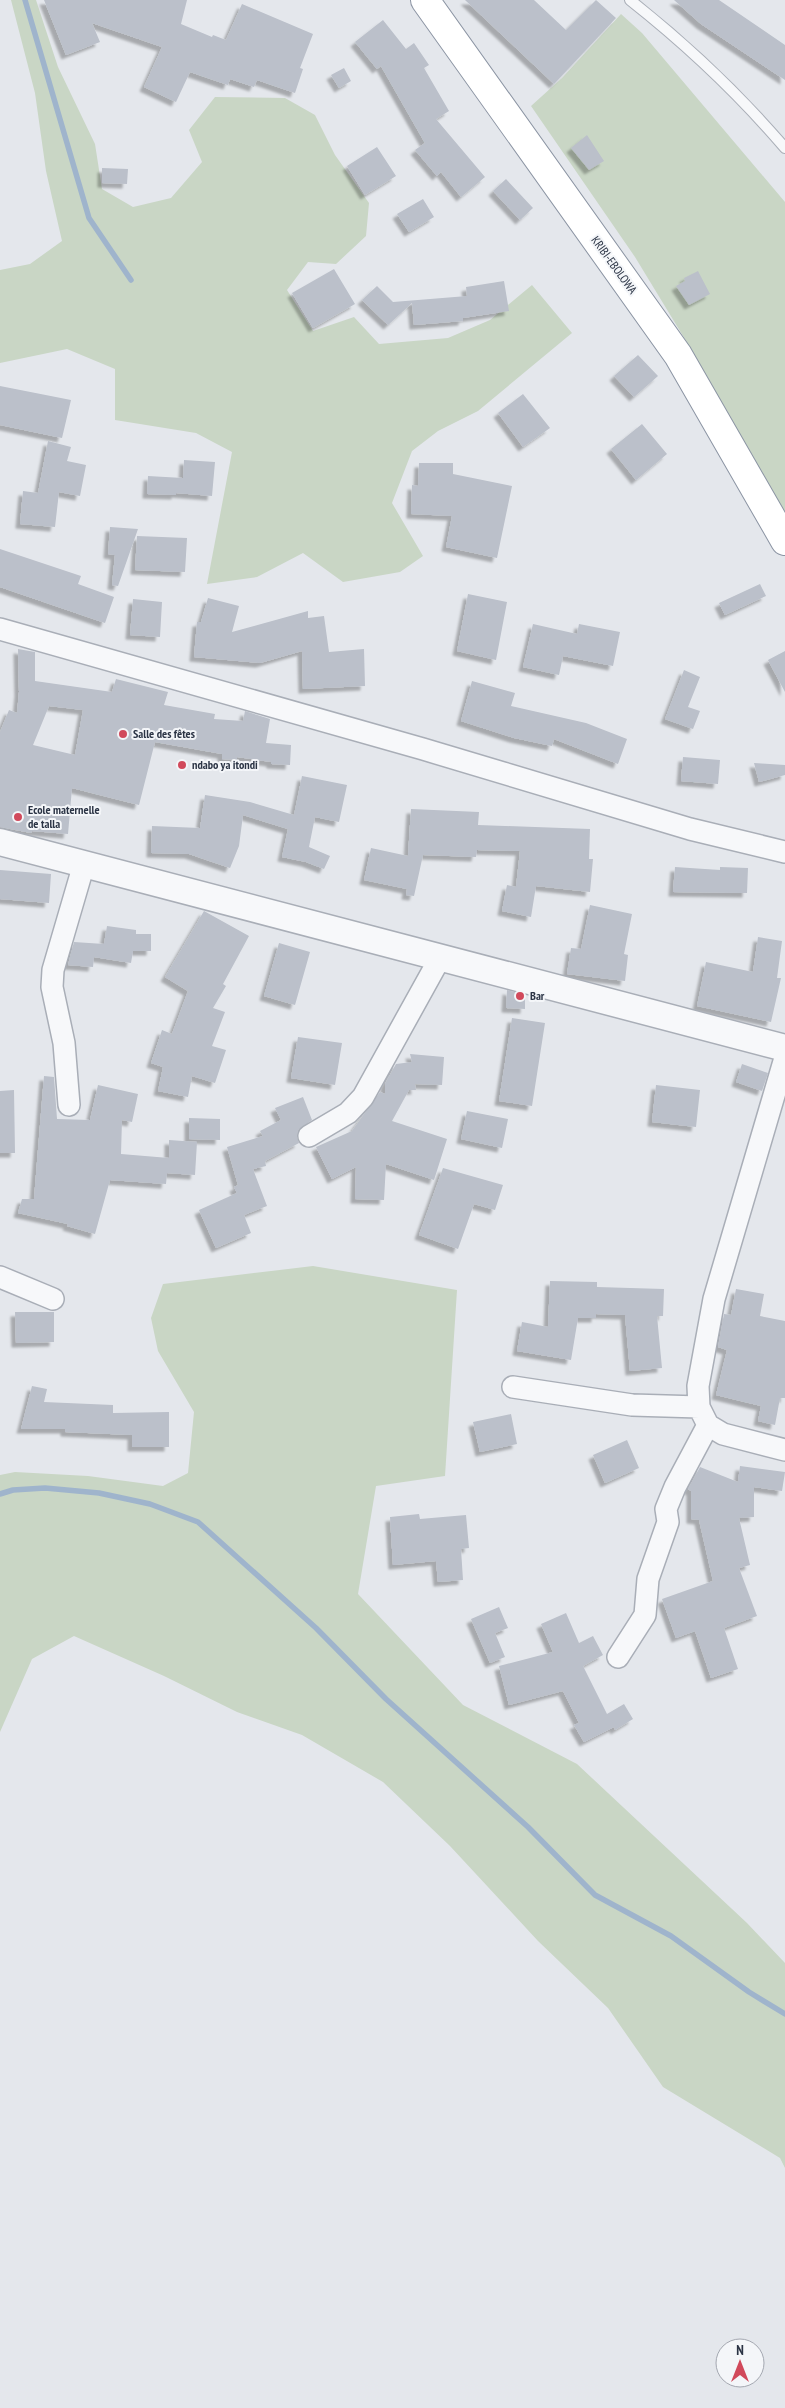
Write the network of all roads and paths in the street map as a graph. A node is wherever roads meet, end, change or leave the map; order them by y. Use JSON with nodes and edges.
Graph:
{"nodes":[{"id":1,"x":425,"y":0,"type":"edge"},
{"id":2,"x":630,"y":0,"type":"edge"},
{"id":3,"x":785,"y":148,"type":"edge"},
{"id":4,"x":785,"y":541,"type":"edge"},
{"id":5,"x":0,"y":630,"type":"edge"},
{"id":6,"x":0,"y":842,"type":"edge"},
{"id":7,"x":785,"y":852,"type":"edge"},
{"id":8,"x":84,"y":864,"type":"junction"},
{"id":9,"x":440,"y":958,"type":"junction"},
{"id":10,"x":785,"y":1048,"type":"edge"},
{"id":11,"x":785,"y":1058,"type":"edge"},
{"id":12,"x":69,"y":1104,"type":"dead end"},
{"id":13,"x":309,"y":1136,"type":"dead end"},
{"id":14,"x":0,"y":1277,"type":"edge"},
{"id":15,"x":53,"y":1299,"type":"dead end"},
{"id":16,"x":513,"y":1387,"type":"dead end"},
{"id":17,"x":704,"y":1416,"type":"junction"},
{"id":18,"x":785,"y":1450,"type":"edge"},
{"id":19,"x":618,"y":1657,"type":"dead end"}],
"edges":[{"from":1,"to":4,"type":"highway","name":"KRIBI-EBOLOWA"},
{"from":2,"to":3,"type":"lane"},
{"from":5,"to":7,"type":"street"},
{"from":6,"to":8,"type":"street"},
{"from":8,"to":9,"type":"street"},
{"from":8,"to":12,"type":"street"},
{"from":9,"to":10,"type":"street"},
{"from":9,"to":13,"type":"street"},
{"from":11,"to":17,"type":"street"},
{"from":14,"to":15,"type":"street"},
{"from":16,"to":17,"type":"street"},
{"from":17,"to":18,"type":"street"},
{"from":17,"to":19,"type":"street"}]}
